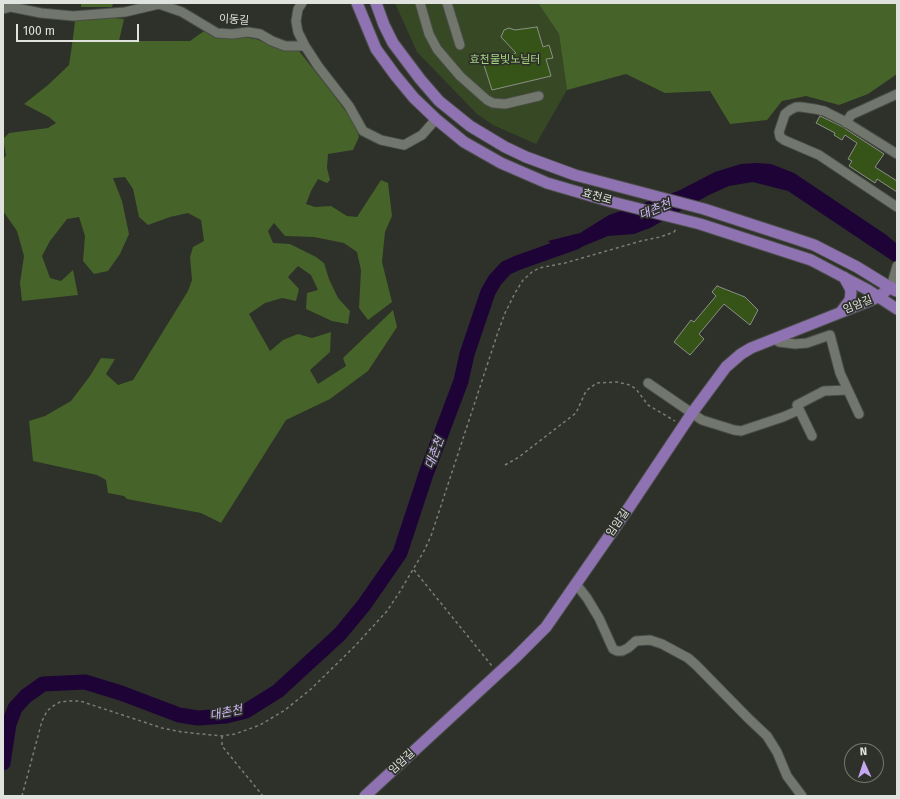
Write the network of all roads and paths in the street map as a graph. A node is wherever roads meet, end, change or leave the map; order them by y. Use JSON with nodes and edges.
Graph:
{"nodes":[{"id":1,"x":302,"y":3,"type":"edge"},
{"id":2,"x":356,"y":3,"type":"edge"},
{"id":3,"x":376,"y":3,"type":"edge"},
{"id":4,"x":420,"y":3,"type":"edge"},
{"id":5,"x":448,"y":3,"type":"edge"},
{"id":6,"x":3,"y":9,"type":"edge"},
{"id":7,"x":460,"y":45,"type":"dead end"},
{"id":8,"x":305,"y":46,"type":"junction"},
{"id":9,"x":897,"y":94,"type":"edge"},
{"id":10,"x":539,"y":96,"type":"dead end"},
{"id":11,"x":436,"y":119,"type":"junction"},
{"id":12,"x":846,"y":122,"type":"junction"},
{"id":13,"x":897,"y":154,"type":"edge"},
{"id":14,"x":897,"y":207,"type":"edge"},
{"id":15,"x":680,"y":219,"type":"junction"},
{"id":16,"x":896,"y":272,"type":"edge"},
{"id":17,"x":844,"y":278,"type":"junction"},
{"id":18,"x":894,"y":289,"type":"edge"},
{"id":19,"x":878,"y":297,"type":"junction"},
{"id":20,"x":897,"y":310,"type":"edge"},
{"id":21,"x":841,"y":312,"type":"junction"},
{"id":22,"x":775,"y":339,"type":"junction"},
{"id":23,"x":648,"y":383,"type":"dead end"},
{"id":24,"x":848,"y":390,"type":"junction"},
{"id":25,"x":799,"y":410,"type":"junction"},
{"id":26,"x":692,"y":413,"type":"junction"},
{"id":27,"x":859,"y":414,"type":"dead end"},
{"id":28,"x":683,"y":426,"type":"junction"},
{"id":29,"x":812,"y":436,"type":"dead end"},
{"id":30,"x":506,"y":465,"type":"dead end"},
{"id":31,"x":414,"y":570,"type":"junction"},
{"id":32,"x":576,"y":584,"type":"junction"},
{"id":33,"x":498,"y":674,"type":"junction"},
{"id":34,"x":222,"y":736,"type":"junction"},
{"id":35,"x":22,"y":796,"type":"edge"},
{"id":36,"x":263,"y":796,"type":"edge"},
{"id":37,"x":365,"y":796,"type":"edge"},
{"id":38,"x":802,"y":796,"type":"edge"}],
"edges":[{"from":1,"to":8,"type":"street"},
{"from":2,"to":11,"type":"main road","name":"효천로"},
{"from":3,"to":18,"type":"main road","name":"효천로"},
{"from":4,"to":10,"type":"street"},
{"from":5,"to":7,"type":"street"},
{"from":6,"to":8,"type":"street","name":"이동길"},
{"from":8,"to":11,"type":"street"},
{"from":9,"to":12,"type":"street"},
{"from":11,"to":15,"type":"main road","name":"효천로"},
{"from":12,"to":13,"type":"street"},
{"from":12,"to":14,"type":"street"},
{"from":15,"to":17,"type":"main road","name":"효천로"},
{"from":15,"to":31,"type":"path"},
{"from":16,"to":18,"type":"street"},
{"from":17,"to":19,"type":"main road","name":"효천로"},
{"from":17,"to":21,"type":"main road"},
{"from":18,"to":19,"type":"main road","name":"임암길"},
{"from":19,"to":20,"type":"main road","name":"효천로"},
{"from":19,"to":21,"type":"main road","name":"임암길"},
{"from":21,"to":22,"type":"main road","name":"임암길"},
{"from":22,"to":24,"type":"street"},
{"from":22,"to":26,"type":"main road","name":"임암길"},
{"from":23,"to":26,"type":"street"},
{"from":24,"to":25,"type":"street"},
{"from":24,"to":27,"type":"street"},
{"from":25,"to":26,"type":"street"},
{"from":25,"to":29,"type":"street"},
{"from":26,"to":28,"type":"main road","name":"임암길"},
{"from":28,"to":30,"type":"path"},
{"from":28,"to":32,"type":"main road","name":"임암길"},
{"from":31,"to":33,"type":"path"},
{"from":31,"to":34,"type":"path"},
{"from":32,"to":33,"type":"main road","name":"임암길"},
{"from":32,"to":38,"type":"street"},
{"from":33,"to":37,"type":"main road","name":"임암길"},
{"from":34,"to":35,"type":"path"},
{"from":34,"to":36,"type":"path"}]}
